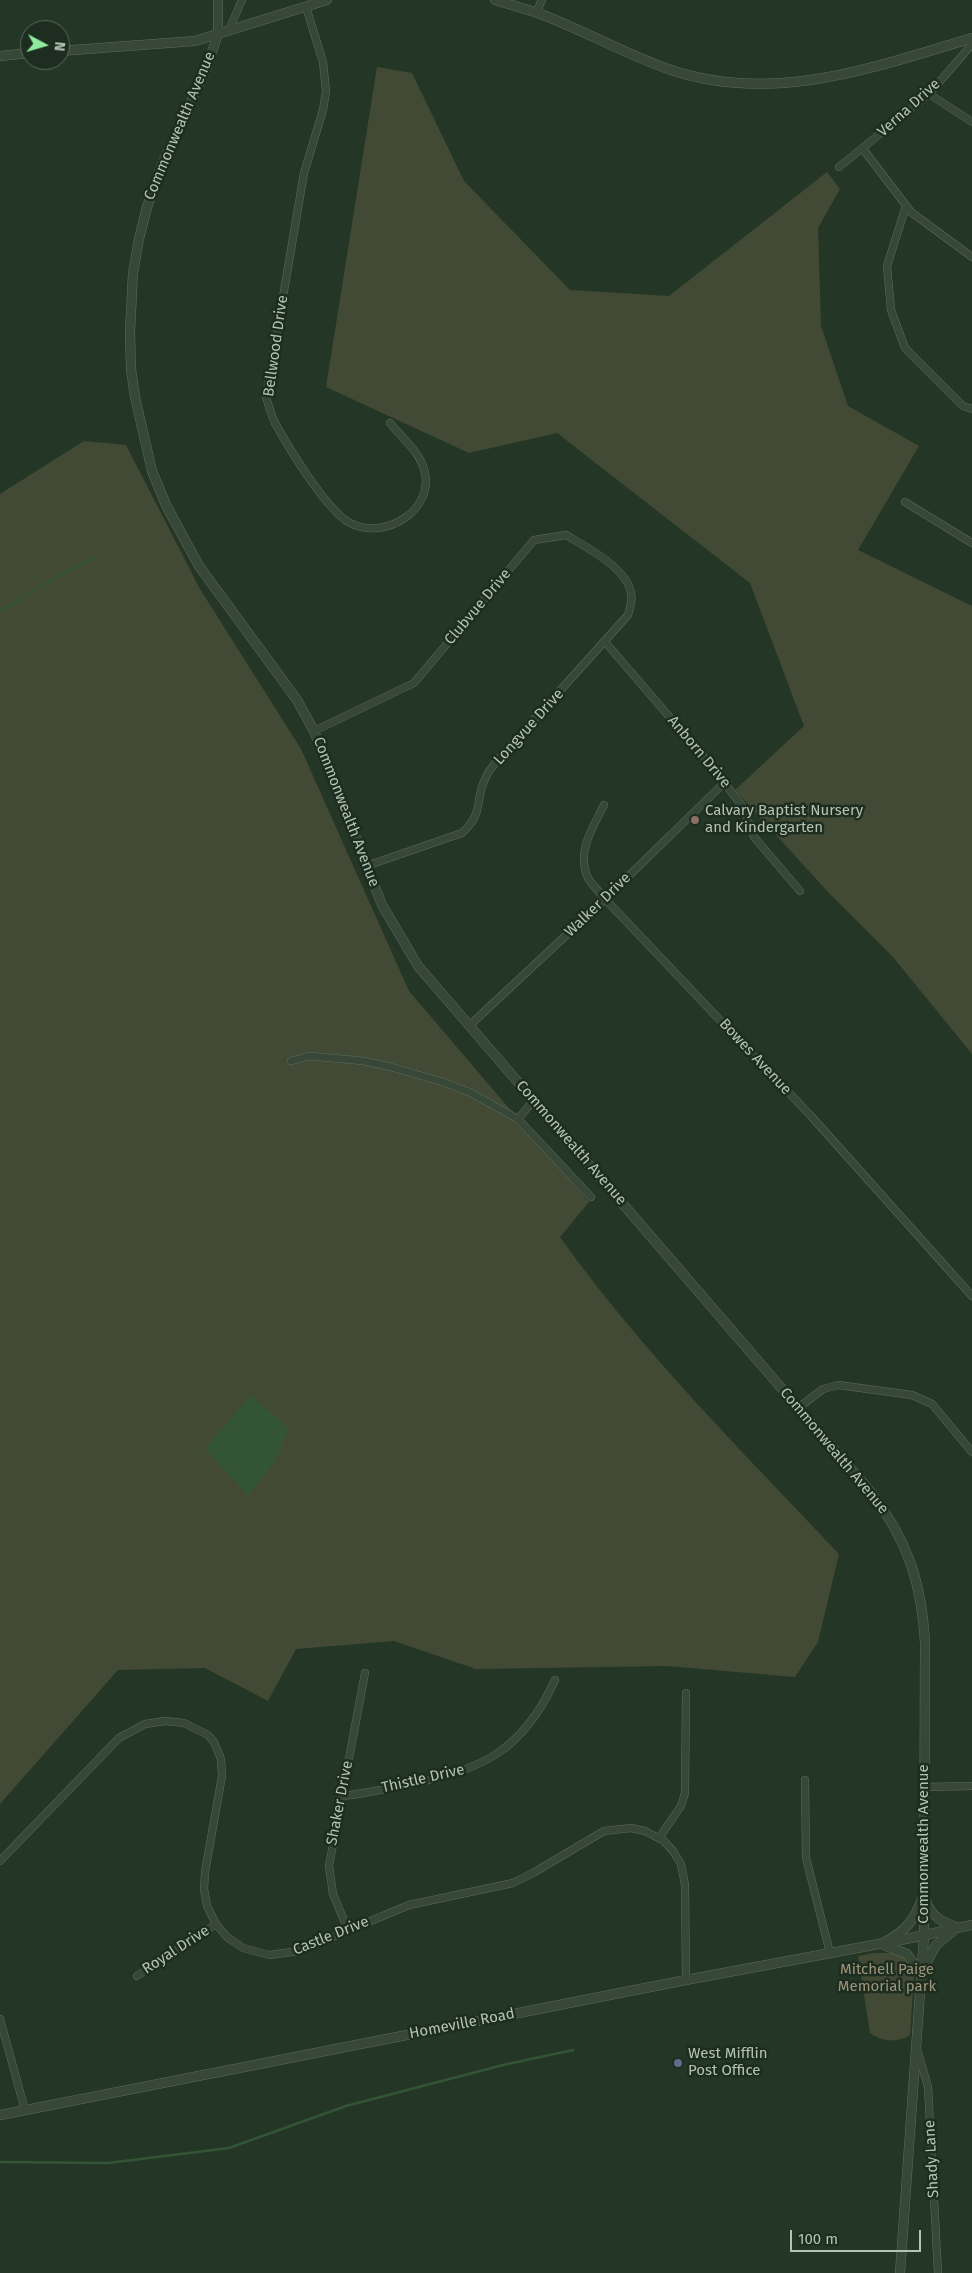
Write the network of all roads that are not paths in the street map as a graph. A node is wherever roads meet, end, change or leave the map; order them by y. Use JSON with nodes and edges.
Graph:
{"nodes":[{"id":1,"x":218,"y":0,"type":"edge"},
{"id":2,"x":242,"y":0,"type":"edge"},
{"id":3,"x":327,"y":0,"type":"edge"},
{"id":4,"x":495,"y":0,"type":"edge"},
{"id":5,"x":542,"y":0,"type":"edge"},
{"id":6,"x":306,"y":7,"type":"junction"},
{"id":7,"x":536,"y":13,"type":"junction"},
{"id":8,"x":229,"y":30,"type":"junction"},
{"id":9,"x":218,"y":34,"type":"junction"},
{"id":10,"x":972,"y":38,"type":"edge"},
{"id":11,"x":972,"y":44,"type":"edge"},
{"id":12,"x":70,"y":50,"type":"edge"},
{"id":13,"x":20,"y":55,"type":"edge"},
{"id":14,"x":0,"y":56,"type":"edge"},
{"id":15,"x":929,"y":94,"type":"junction"},
{"id":16,"x":972,"y":122,"type":"edge"},
{"id":17,"x":863,"y":150,"type":"junction"},
{"id":18,"x":839,"y":167,"type":"dead end"},
{"id":19,"x":906,"y":206,"type":"junction"},
{"id":20,"x":972,"y":257,"type":"edge"},
{"id":21,"x":972,"y":409,"type":"edge"},
{"id":22,"x":390,"y":423,"type":"dead end"},
{"id":23,"x":905,"y":502,"type":"dead end"},
{"id":24,"x":972,"y":543,"type":"edge"},
{"id":25,"x":632,"y":594,"type":"joint"},
{"id":26,"x":606,"y":643,"type":"junction"},
{"id":27,"x":314,"y":731,"type":"junction"},
{"id":28,"x":724,"y":783,"type":"junction"},
{"id":29,"x":604,"y":805,"type":"dead end"},
{"id":30,"x":366,"y":866,"type":"junction"},
{"id":31,"x":800,"y":891,"type":"dead end"},
{"id":32,"x":605,"y":899,"type":"junction"},
{"id":33,"x":470,"y":1025,"type":"junction"},
{"id":34,"x":291,"y":1062,"type":"dead end"},
{"id":35,"x":534,"y":1100,"type":"junction"},
{"id":36,"x":518,"y":1119,"type":"junction"},
{"id":37,"x":591,"y":1197,"type":"dead end"},
{"id":38,"x":972,"y":1296,"type":"edge"},
{"id":39,"x":798,"y":1408,"type":"junction"},
{"id":40,"x":972,"y":1452,"type":"edge"},
{"id":41,"x":365,"y":1673,"type":"dead end"},
{"id":42,"x":555,"y":1680,"type":"dead end"},
{"id":43,"x":686,"y":1693,"type":"dead end"},
{"id":44,"x":805,"y":1780,"type":"dead end"},
{"id":45,"x":972,"y":1786,"type":"edge"},
{"id":46,"x":925,"y":1787,"type":"junction"},
{"id":47,"x":342,"y":1796,"type":"junction"},
{"id":48,"x":659,"y":1838,"type":"junction"},
{"id":49,"x":0,"y":1861,"type":"edge"},
{"id":50,"x":924,"y":1894,"type":"junction"},
{"id":51,"x":216,"y":1924,"type":"junction"},
{"id":52,"x":972,"y":1925,"type":"edge"},
{"id":53,"x":958,"y":1928,"type":"junction"},
{"id":54,"x":348,"y":1930,"type":"junction"},
{"id":55,"x":924,"y":1936,"type":"junction"},
{"id":56,"x":879,"y":1944,"type":"junction"},
{"id":57,"x":830,"y":1953,"type":"junction"},
{"id":58,"x":922,"y":1974,"type":"junction"},
{"id":59,"x":137,"y":1976,"type":"dead end"},
{"id":60,"x":686,"y":1980,"type":"junction"},
{"id":61,"x":0,"y":2019,"type":"edge"},
{"id":62,"x":916,"y":2047,"type":"junction"},
{"id":63,"x":25,"y":2110,"type":"junction"},
{"id":64,"x":0,"y":2115,"type":"edge"},
{"id":65,"x":900,"y":2273,"type":"edge"},
{"id":66,"x":938,"y":2273,"type":"edge"}],
"edges":[{"from":1,"to":9,"type":"street","name":"Commonwealth Avenue"},
{"from":2,"to":8,"type":"street"},
{"from":3,"to":6,"type":"street"},
{"from":4,"to":7,"type":"street"},
{"from":5,"to":7,"type":"street"},
{"from":6,"to":8,"type":"street"},
{"from":6,"to":22,"type":"street","name":"Bellwood Drive"},
{"from":7,"to":10,"type":"street"},
{"from":8,"to":9,"type":"street"},
{"from":9,"to":12,"type":"street"},
{"from":9,"to":27,"type":"street","name":"Commonwealth Avenue"},
{"from":11,"to":15,"type":"street","name":"Verna Drive"},
{"from":13,"to":14,"type":"street"},
{"from":15,"to":16,"type":"street"},
{"from":15,"to":17,"type":"street","name":"Verna Drive"},
{"from":17,"to":18,"type":"street","name":"Verna Drive"},
{"from":17,"to":19,"type":"street"},
{"from":19,"to":20,"type":"street"},
{"from":19,"to":21,"type":"street"},
{"from":23,"to":24,"type":"street"},
{"from":25,"to":26,"type":"street","name":"Longvue Drive"},
{"from":25,"to":27,"type":"street","name":"Clubvue Drive"},
{"from":26,"to":28,"type":"street","name":"Anborn Drive"},
{"from":26,"to":30,"type":"street","name":"Longvue Drive"},
{"from":27,"to":30,"type":"street","name":"Commonwealth Avenue"},
{"from":28,"to":31,"type":"street","name":"Anborn Drive"},
{"from":28,"to":32,"type":"street","name":"Walker Drive"},
{"from":29,"to":32,"type":"street","name":"Bowes Avenue"},
{"from":30,"to":33,"type":"street","name":"Commonwealth Avenue"},
{"from":32,"to":33,"type":"street","name":"Walker Drive"},
{"from":32,"to":38,"type":"street","name":"Bowes Avenue"},
{"from":33,"to":35,"type":"street","name":"Commonwealth Avenue"},
{"from":34,"to":36,"type":"street"},
{"from":35,"to":36,"type":"street"},
{"from":35,"to":39,"type":"street","name":"Commonwealth Avenue"},
{"from":36,"to":37,"type":"street"},
{"from":39,"to":40,"type":"street"},
{"from":39,"to":46,"type":"street","name":"Commonwealth Avenue"},
{"from":41,"to":47,"type":"street","name":"Shaker Drive"},
{"from":42,"to":47,"type":"street","name":"Thistle Drive"},
{"from":43,"to":48,"type":"street"},
{"from":44,"to":57,"type":"street"},
{"from":45,"to":46,"type":"street"},
{"from":46,"to":50,"type":"street","name":"Commonwealth Avenue"},
{"from":47,"to":54,"type":"street","name":"Shaker Drive"},
{"from":48,"to":54,"type":"street","name":"Castle Drive"},
{"from":48,"to":60,"type":"street","name":"Castle Drive"},
{"from":49,"to":51,"type":"street","name":"Castle Drive"},
{"from":50,"to":53,"type":"street"},
{"from":50,"to":55,"type":"street","name":"Commonwealth Avenue"},
{"from":50,"to":56,"type":"street"},
{"from":51,"to":54,"type":"street","name":"Castle Drive"},
{"from":51,"to":59,"type":"street","name":"Royal Drive"},
{"from":52,"to":53,"type":"street","name":"Homeville Road"},
{"from":53,"to":55,"type":"street","name":"Homeville Road"},
{"from":53,"to":58,"type":"street"},
{"from":55,"to":56,"type":"street","name":"Homeville Road"},
{"from":55,"to":58,"type":"street","name":"Commonwealth Avenue"},
{"from":56,"to":57,"type":"street","name":"Homeville Road"},
{"from":56,"to":58,"type":"street"},
{"from":57,"to":60,"type":"street","name":"Homeville Road"},
{"from":58,"to":62,"type":"street","name":"Commonwealth Avenue"},
{"from":60,"to":63,"type":"street","name":"Homeville Road"},
{"from":61,"to":63,"type":"street"},
{"from":62,"to":65,"type":"street","name":"Commonwealth Avenue"},
{"from":62,"to":66,"type":"street","name":"Shady Lane"},
{"from":63,"to":64,"type":"street","name":"Homeville Road"}]}
